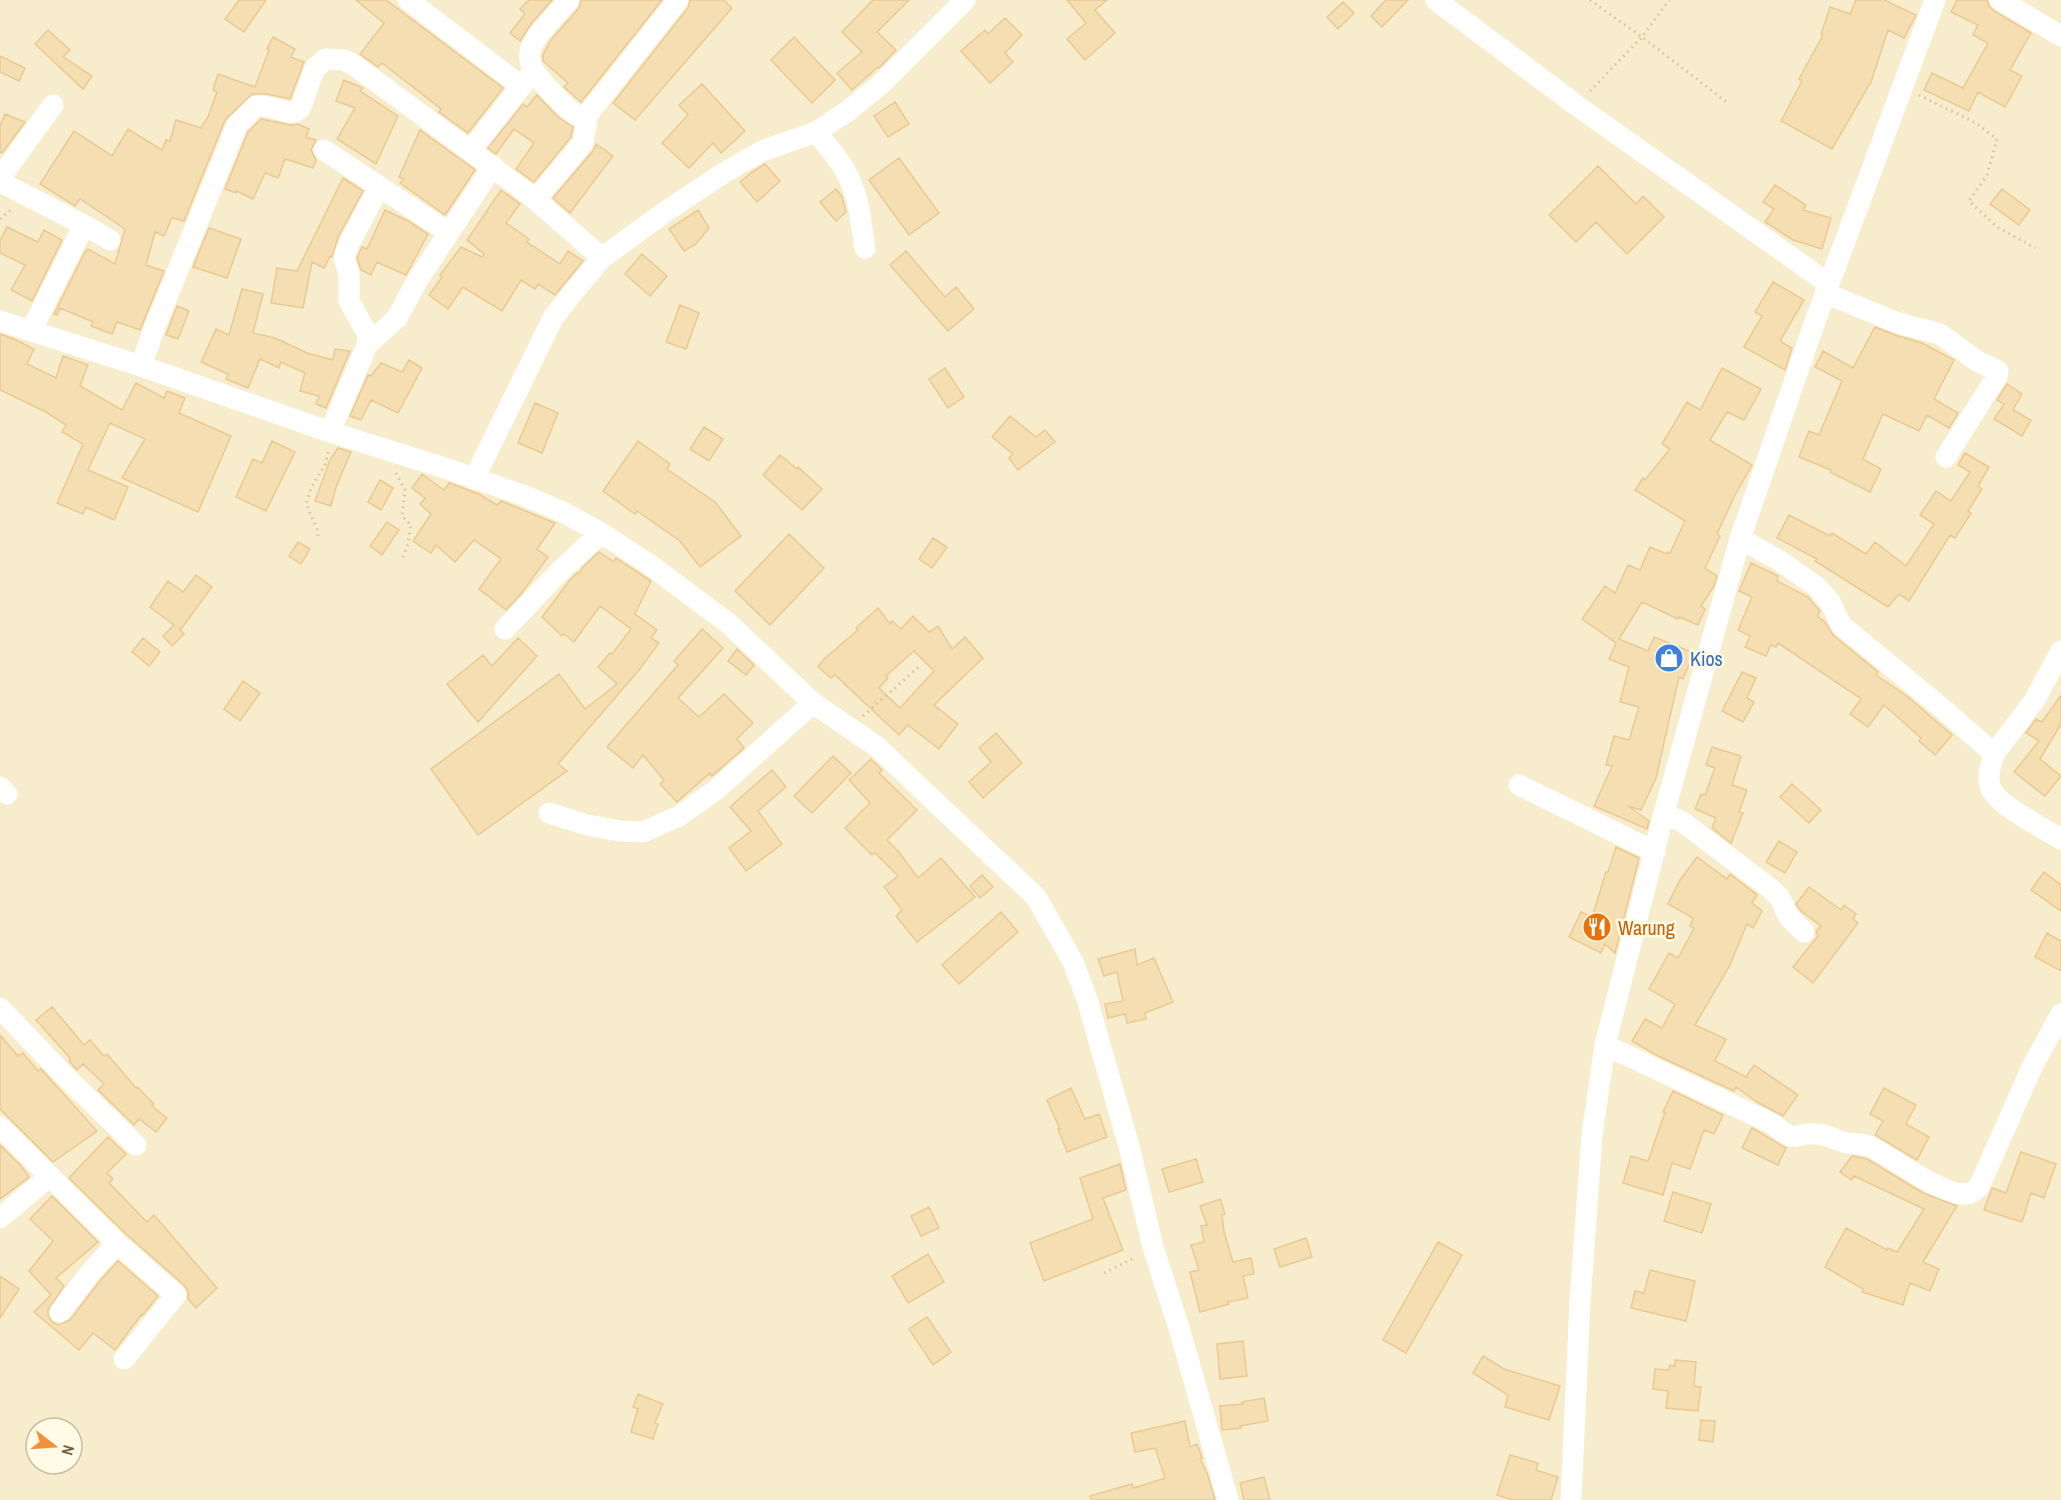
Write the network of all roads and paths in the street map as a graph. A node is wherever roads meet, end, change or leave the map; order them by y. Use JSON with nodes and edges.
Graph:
{"nodes":[{"id":1,"x":408,"y":0,"type":"edge"},
{"id":2,"x":569,"y":0,"type":"edge"},
{"id":3,"x":678,"y":0,"type":"edge"},
{"id":4,"x":965,"y":0,"type":"edge"},
{"id":5,"x":1436,"y":0,"type":"edge"},
{"id":6,"x":1590,"y":0,"type":"edge"},
{"id":7,"x":1669,"y":0,"type":"edge"},
{"id":8,"x":1935,"y":0,"type":"edge"},
{"id":9,"x":2000,"y":0,"type":"edge"},
{"id":10,"x":2061,"y":36,"type":"edge"},
{"id":11,"x":1642,"y":37,"type":"junction"},
{"id":12,"x":527,"y":78,"type":"junction"},
{"id":13,"x":1904,"y":88,"type":"junction"},
{"id":14,"x":1729,"y":104,"type":"dead end"},
{"id":15,"x":53,"y":105,"type":"dead end"},
{"id":16,"x":1576,"y":105,"type":"junction"},
{"id":17,"x":588,"y":114,"type":"junction"},
{"id":18,"x":816,"y":132,"type":"junction"},
{"id":19,"x":324,"y":150,"type":"dead end"},
{"id":20,"x":471,"y":150,"type":"junction"},
{"id":21,"x":493,"y":166,"type":"junction"},
{"id":22,"x":380,"y":187,"type":"junction"},
{"id":23,"x":536,"y":200,"type":"junction"},
{"id":24,"x":84,"y":225,"type":"junction"},
{"id":25,"x":448,"y":232,"type":"junction"},
{"id":26,"x":110,"y":240,"type":"dead end"},
{"id":27,"x":865,"y":248,"type":"dead end"},
{"id":28,"x":2035,"y":248,"type":"dead end"},
{"id":29,"x":602,"y":258,"type":"junction"},
{"id":30,"x":1833,"y":294,"type":"junction"},
{"id":31,"x":0,"y":321,"type":"edge"},
{"id":32,"x":31,"y":331,"type":"junction"},
{"id":33,"x":367,"y":345,"type":"junction"},
{"id":34,"x":141,"y":366,"type":"junction"},
{"id":35,"x":331,"y":433,"type":"junction"},
{"id":36,"x":395,"y":453,"type":"junction"},
{"id":37,"x":1946,"y":457,"type":"dead end"},
{"id":38,"x":474,"y":479,"type":"junction"},
{"id":39,"x":601,"y":533,"type":"junction"},
{"id":40,"x":318,"y":536,"type":"dead end"},
{"id":41,"x":1740,"y":539,"type":"junction"},
{"id":42,"x":402,"y":559,"type":"dead end"},
{"id":43,"x":505,"y":629,"type":"dead end"},
{"id":44,"x":2061,"y":651,"type":"edge"},
{"id":45,"x":921,"y":665,"type":"dead end"},
{"id":46,"x":813,"y":703,"type":"junction"},
{"id":47,"x":850,"y":728,"type":"junction"},
{"id":48,"x":1994,"y":754,"type":"junction"},
{"id":49,"x":1519,"y":785,"type":"dead end"},
{"id":50,"x":549,"y":813,"type":"dead end"},
{"id":51,"x":1674,"y":818,"type":"junction"},
{"id":52,"x":2061,"y":838,"type":"edge"},
{"id":53,"x":1654,"y":852,"type":"junction"},
{"id":54,"x":1804,"y":932,"type":"dead end"},
{"id":55,"x":0,"y":1008,"type":"edge"},
{"id":56,"x":2061,"y":1014,"type":"edge"},
{"id":57,"x":1616,"y":1050,"type":"junction"},
{"id":58,"x":0,"y":1127,"type":"edge"},
{"id":59,"x":136,"y":1145,"type":"dead end"},
{"id":60,"x":50,"y":1176,"type":"junction"},
{"id":61,"x":0,"y":1218,"type":"edge"},
{"id":62,"x":117,"y":1243,"type":"junction"},
{"id":63,"x":1153,"y":1247,"type":"junction"},
{"id":64,"x":1104,"y":1274,"type":"dead end"},
{"id":65,"x":60,"y":1312,"type":"dead end"},
{"id":66,"x":124,"y":1359,"type":"dead end"},
{"id":67,"x":1228,"y":1500,"type":"edge"},
{"id":68,"x":1571,"y":1500,"type":"edge"}],
"edges":[{"from":1,"to":12,"type":"street"},
{"from":2,"to":12,"type":"street"},
{"from":3,"to":17,"type":"street"},
{"from":4,"to":18,"type":"street"},
{"from":5,"to":16,"type":"street"},
{"from":6,"to":11,"type":"path"},
{"from":7,"to":11,"type":"path"},
{"from":8,"to":13,"type":"street"},
{"from":9,"to":10,"type":"street"},
{"from":11,"to":14,"type":"path"},
{"from":11,"to":16,"type":"path"},
{"from":12,"to":17,"type":"street"},
{"from":12,"to":20,"type":"street"},
{"from":13,"to":28,"type":"path"},
{"from":13,"to":30,"type":"street"},
{"from":15,"to":24,"type":"street"},
{"from":16,"to":30,"type":"street"},
{"from":17,"to":23,"type":"street"},
{"from":18,"to":27,"type":"street"},
{"from":18,"to":29,"type":"street"},
{"from":19,"to":22,"type":"street"},
{"from":20,"to":21,"type":"street"},
{"from":20,"to":34,"type":"street"},
{"from":21,"to":23,"type":"street"},
{"from":21,"to":25,"type":"street"},
{"from":22,"to":25,"type":"street"},
{"from":22,"to":33,"type":"street"},
{"from":23,"to":29,"type":"street"},
{"from":24,"to":26,"type":"street"},
{"from":24,"to":32,"type":"street"},
{"from":25,"to":33,"type":"street"},
{"from":29,"to":38,"type":"street"},
{"from":30,"to":37,"type":"street"},
{"from":30,"to":41,"type":"street"},
{"from":31,"to":32,"type":"street"},
{"from":32,"to":34,"type":"street"},
{"from":33,"to":35,"type":"street"},
{"from":34,"to":35,"type":"street"},
{"from":35,"to":36,"type":"street"},
{"from":35,"to":40,"type":"path"},
{"from":36,"to":38,"type":"street"},
{"from":36,"to":42,"type":"path"},
{"from":38,"to":39,"type":"street"},
{"from":39,"to":43,"type":"street"},
{"from":39,"to":46,"type":"street"},
{"from":41,"to":48,"type":"street"},
{"from":41,"to":51,"type":"street"},
{"from":44,"to":48,"type":"street"},
{"from":45,"to":47,"type":"path"},
{"from":46,"to":47,"type":"street"},
{"from":46,"to":50,"type":"street"},
{"from":47,"to":63,"type":"street"},
{"from":48,"to":52,"type":"street"},
{"from":49,"to":53,"type":"street"},
{"from":51,"to":53,"type":"street"},
{"from":51,"to":54,"type":"street"},
{"from":53,"to":57,"type":"street"},
{"from":55,"to":59,"type":"street"},
{"from":56,"to":57,"type":"street"},
{"from":57,"to":68,"type":"street"},
{"from":58,"to":60,"type":"street"},
{"from":60,"to":61,"type":"street"},
{"from":60,"to":62,"type":"street"},
{"from":62,"to":65,"type":"street"},
{"from":62,"to":66,"type":"street"},
{"from":63,"to":64,"type":"path"},
{"from":63,"to":67,"type":"street"}]}
